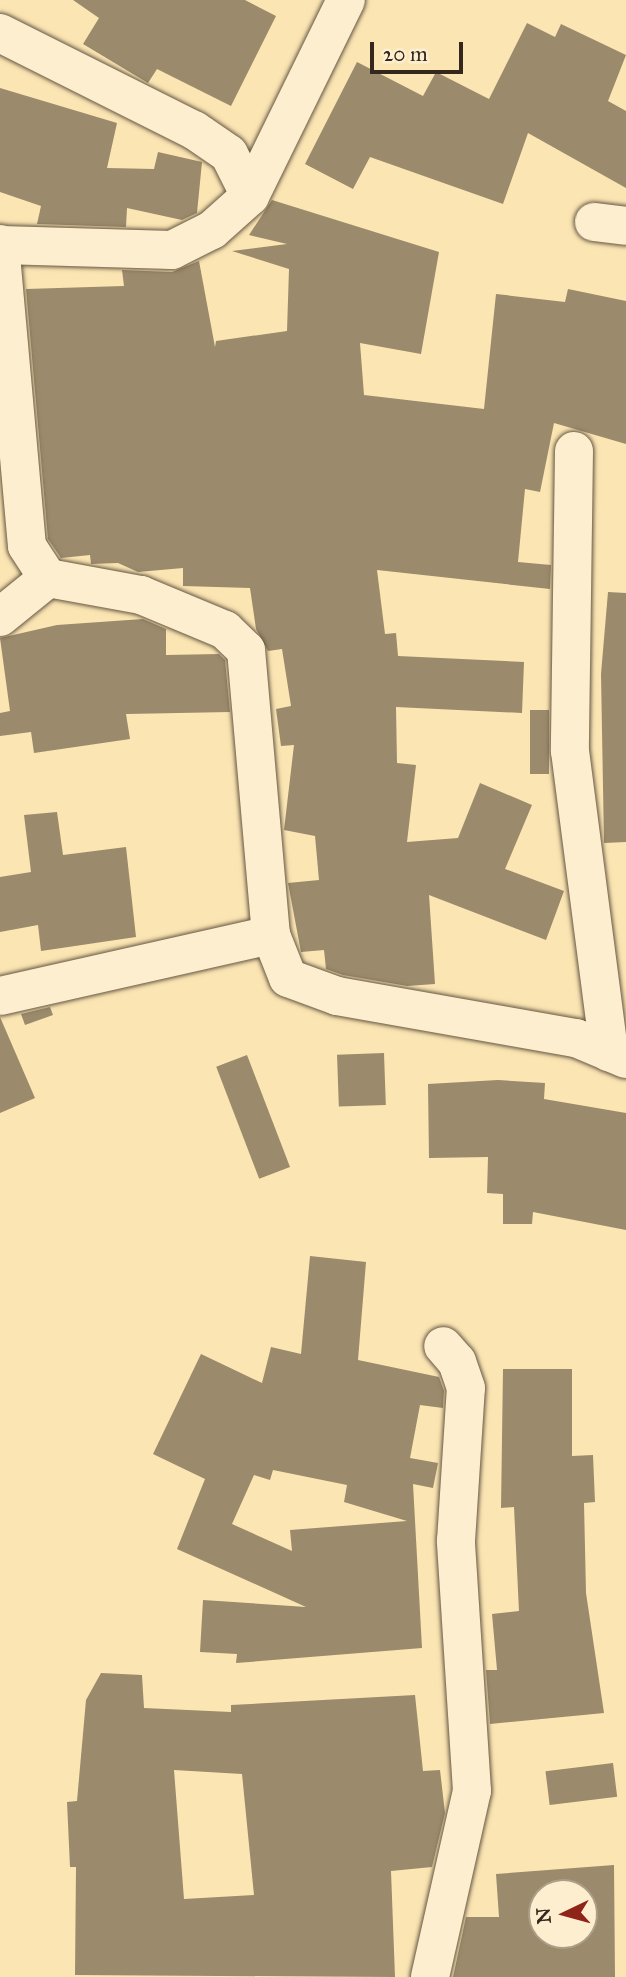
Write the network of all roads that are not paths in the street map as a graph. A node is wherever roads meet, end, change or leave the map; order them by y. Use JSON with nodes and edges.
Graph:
{"nodes":[{"id":1,"x":346,"y":0,"type":"edge"},
{"id":2,"x":0,"y":33,"type":"edge"},
{"id":3,"x":250,"y":196,"type":"junction"},
{"id":4,"x":0,"y":244,"type":"edge"},
{"id":5,"x":573,"y":451,"type":"dead end"},
{"id":6,"x":48,"y":578,"type":"junction"},
{"id":7,"x":0,"y":617,"type":"edge"},
{"id":8,"x":271,"y":935,"type":"junction"},
{"id":9,"x":0,"y":996,"type":"edge"},
{"id":10,"x":618,"y":1055,"type":"edge"},
{"id":11,"x":443,"y":1346,"type":"dead end"},
{"id":12,"x":430,"y":1977,"type":"edge"}],
"edges":[{"from":1,"to":3,"type":"street"},
{"from":2,"to":3,"type":"street"},
{"from":3,"to":4,"type":"street"},
{"from":4,"to":6,"type":"street"},
{"from":5,"to":10,"type":"street"},
{"from":6,"to":7,"type":"street"},
{"from":6,"to":8,"type":"street"},
{"from":8,"to":9,"type":"street"},
{"from":8,"to":10,"type":"street"},
{"from":11,"to":12,"type":"street"}]}
